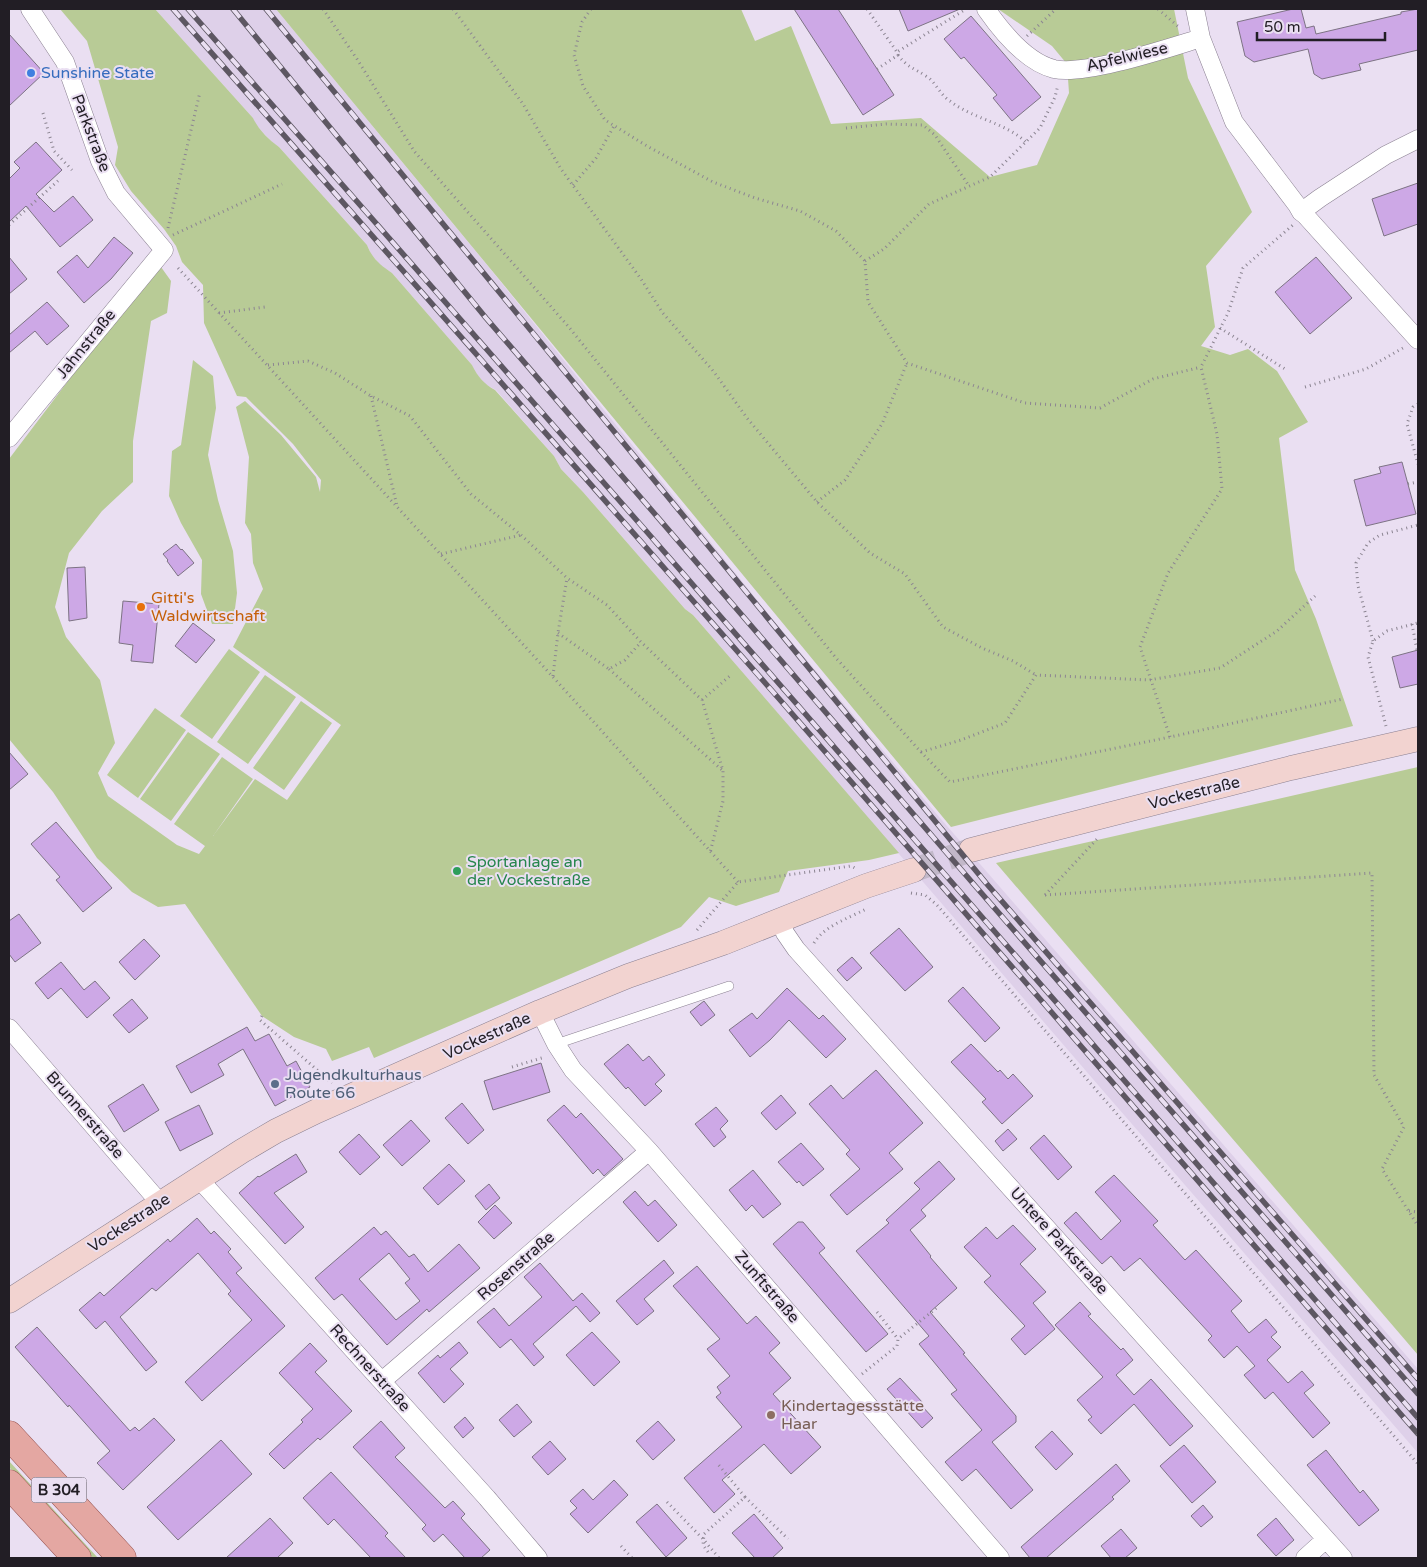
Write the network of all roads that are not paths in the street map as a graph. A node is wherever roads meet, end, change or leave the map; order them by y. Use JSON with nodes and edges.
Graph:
{"nodes":[{"id":1,"x":30,"y":9,"type":"edge"},
{"id":2,"x":986,"y":9,"type":"edge"},
{"id":3,"x":1195,"y":9,"type":"edge"},
{"id":4,"x":1197,"y":39,"type":"junction"},
{"id":5,"x":1418,"y":139,"type":"edge"},
{"id":6,"x":1303,"y":213,"type":"junction"},
{"id":7,"x":165,"y":244,"type":"joint"},
{"id":8,"x":1418,"y":339,"type":"edge"},
{"id":9,"x":9,"y":438,"type":"edge"},
{"id":10,"x":1418,"y":739,"type":"edge"},
{"id":11,"x":971,"y":850,"type":"tunnel mouth"},
{"id":12,"x":914,"y":870,"type":"tunnel mouth"},
{"id":13,"x":780,"y":920,"type":"junction"},
{"id":14,"x":729,"y":986,"type":"dead end"},
{"id":15,"x":540,"y":1012,"type":"junction"},
{"id":16,"x":9,"y":1028,"type":"edge"},
{"id":17,"x":558,"y":1048,"type":"junction"},
{"id":18,"x":649,"y":1151,"type":"junction"},
{"id":19,"x":199,"y":1179,"type":"junction"},
{"id":20,"x":160,"y":1203,"type":"junction"},
{"id":21,"x":9,"y":1301,"type":"edge"},
{"id":22,"x":382,"y":1381,"type":"junction"},
{"id":23,"x":9,"y":1435,"type":"edge"},
{"id":24,"x":9,"y":1484,"type":"edge"},
{"id":25,"x":1326,"y":1539,"type":"junction"},
{"id":26,"x":77,"y":1558,"type":"edge"},
{"id":27,"x":122,"y":1558,"type":"edge"},
{"id":28,"x":538,"y":1558,"type":"edge"},
{"id":29,"x":1000,"y":1558,"type":"edge"},
{"id":30,"x":1305,"y":1558,"type":"edge"},
{"id":31,"x":1344,"y":1558,"type":"edge"}],
"edges":[{"from":1,"to":7,"type":"street","name":"Parkstraße"},
{"from":2,"to":4,"type":"street","name":"Apfelwiese"},
{"from":3,"to":4,"type":"street"},
{"from":4,"to":6,"type":"street"},
{"from":5,"to":6,"type":"street"},
{"from":6,"to":8,"type":"street"},
{"from":7,"to":9,"type":"street","name":"Jahnstraße"},
{"from":10,"to":11,"type":"main road","name":"Vockestraße"},
{"from":12,"to":13,"type":"main road","name":"Vockestraße"},
{"from":13,"to":15,"type":"main road","name":"Vockestraße"},
{"from":13,"to":25,"type":"street","name":"Untere Parkstraße"},
{"from":14,"to":17,"type":"lane"},
{"from":15,"to":17,"type":"street","name":"Zunftstraße"},
{"from":15,"to":19,"type":"main road","name":"Vockestraße"},
{"from":16,"to":20,"type":"street","name":"Brunnerstraße"},
{"from":17,"to":18,"type":"street","name":"Zunftstraße"},
{"from":18,"to":22,"type":"street","name":"Rosenstraße"},
{"from":18,"to":29,"type":"street","name":"Zunftstraße"},
{"from":19,"to":20,"type":"main road","name":"Vockestraße"},
{"from":19,"to":22,"type":"street","name":"Rechnerstraße"},
{"from":20,"to":21,"type":"main road","name":"Vockestraße"},
{"from":22,"to":28,"type":"street","name":"Rechnerstraße"},
{"from":23,"to":27,"type":"main road","number":"B 304"},
{"from":24,"to":26,"type":"main road","number":"B 304"},
{"from":25,"to":30,"type":"street"},
{"from":25,"to":31,"type":"street","name":"Untere Parkstraße"}]}
